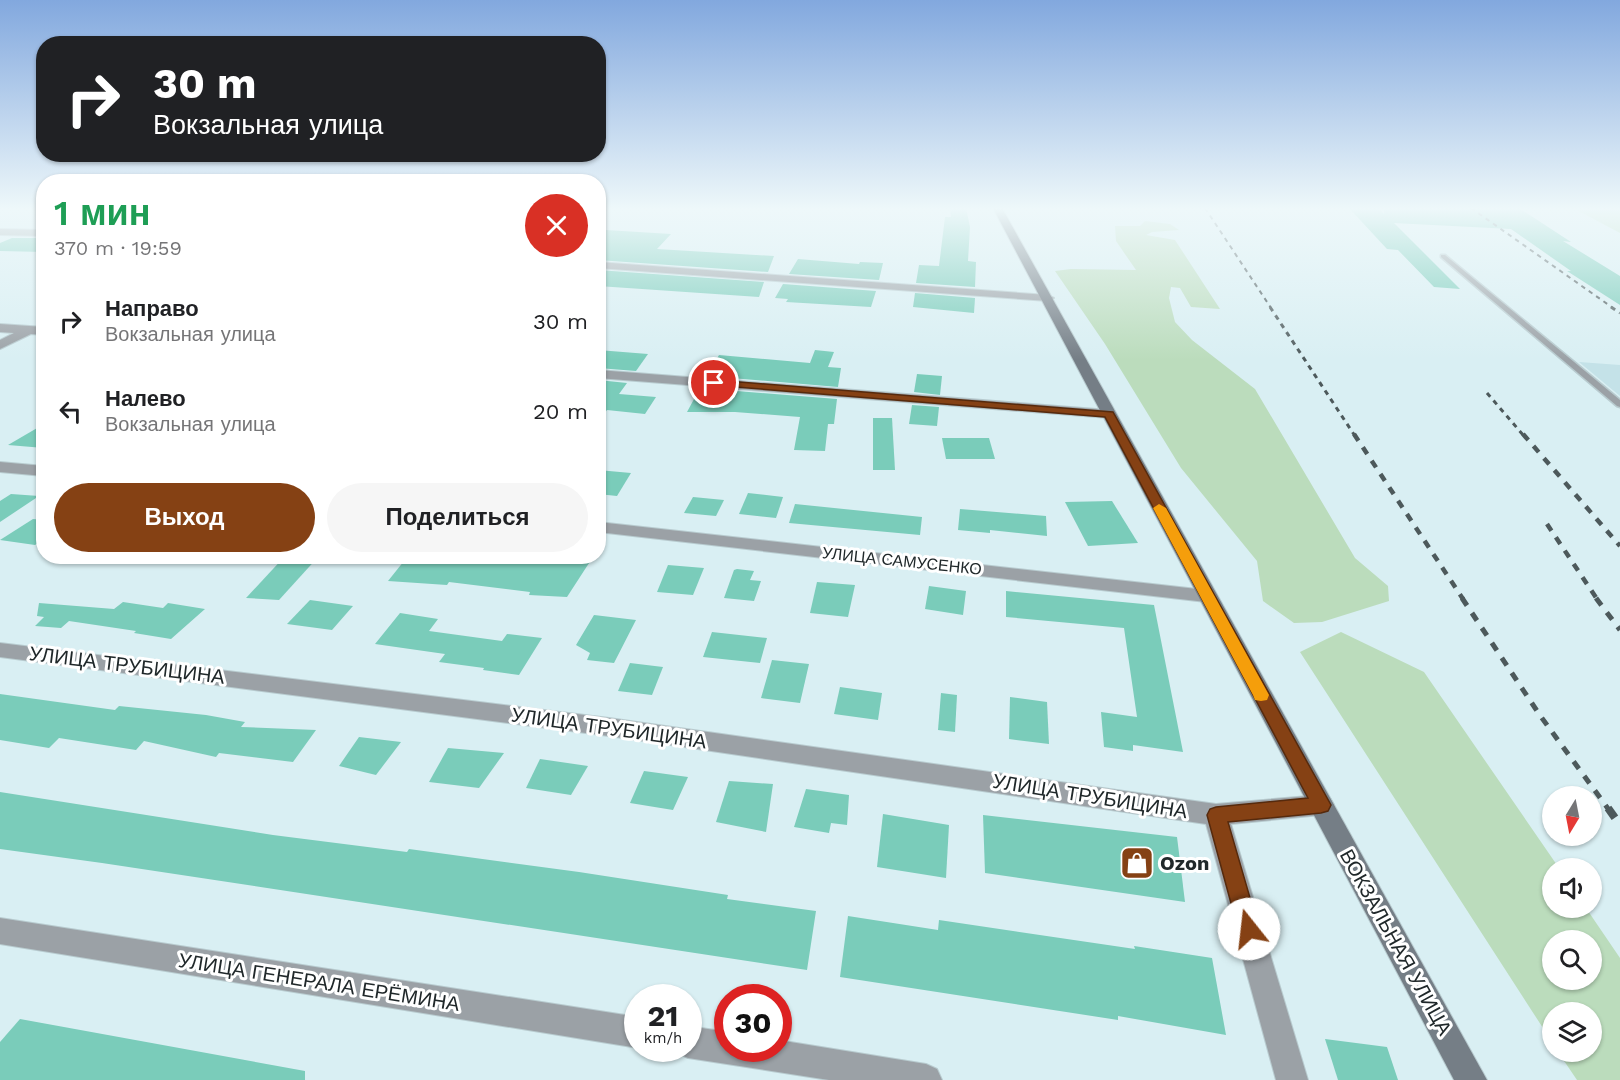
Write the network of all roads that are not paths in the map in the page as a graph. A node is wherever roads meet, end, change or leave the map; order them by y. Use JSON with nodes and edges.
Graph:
{"nodes":[{"id":1,"x":1026,"y":258,"type":"edge"},
{"id":2,"x":1446,"y":258,"type":"edge"},
{"id":3,"x":606,"y":266,"type":"edge"},
{"id":4,"x":1048,"y":298,"type":"junction"},
{"id":5,"x":0,"y":328,"type":"edge"},
{"id":6,"x":31,"y":330,"type":"edge"},
{"id":7,"x":0,"y":345,"type":"edge"},
{"id":8,"x":606,"y":375,"type":"edge"},
{"id":9,"x":1620,"y":404,"type":"edge"},
{"id":10,"x":1109,"y":414,"type":"junction"},
{"id":11,"x":0,"y":467,"type":"edge"},
{"id":12,"x":36,"y":470,"type":"edge"},
{"id":13,"x":606,"y":528,"type":"edge"},
{"id":14,"x":1206,"y":596,"type":"junction"},
{"id":15,"x":0,"y":650,"type":"edge"},
{"id":16,"x":1321,"y":805,"type":"junction"},
{"id":17,"x":1216,"y":815,"type":"junction"},
{"id":18,"x":0,"y":931,"type":"edge"},
{"id":19,"x":624,"y":1032,"type":"edge"},
{"id":20,"x":792,"y":1058,"type":"edge"},
{"id":21,"x":926,"y":1080,"type":"edge"},
{"id":22,"x":1292,"y":1080,"type":"edge"},
{"id":23,"x":1471,"y":1080,"type":"edge"}],
"edges":[{"from":1,"to":4,"type":"main road","name":"ВОКЗАЛЬНАЯ УЛИЦА"},
{"from":2,"to":9,"type":"lane"},
{"from":3,"to":4,"type":"street"},
{"from":4,"to":10,"type":"main road","name":"ВОКЗАЛЬНАЯ УЛИЦА"},
{"from":5,"to":6,"type":"street"},
{"from":6,"to":7,"type":"street"},
{"from":8,"to":10,"type":"street"},
{"from":10,"to":14,"type":"main road","name":"ВОКЗАЛЬНАЯ УЛИЦА"},
{"from":11,"to":12,"type":"street"},
{"from":13,"to":14,"type":"street","name":"УЛИЦА САМУСЕНКО"},
{"from":14,"to":16,"type":"main road","name":"ВОКЗАЛЬНАЯ УЛИЦА"},
{"from":15,"to":17,"type":"street","name":"УЛИЦА ТРУБИЦИНА"},
{"from":16,"to":17,"type":"street"},
{"from":16,"to":23,"type":"main road","name":"ВОКЗАЛЬНАЯ УЛИЦА"},
{"from":17,"to":22,"type":"street"},
{"from":18,"to":19,"type":"street","name":"УЛИЦА ГЕНЕРАЛА ЕРЁМИНА"},
{"from":20,"to":21,"type":"street"}]}
